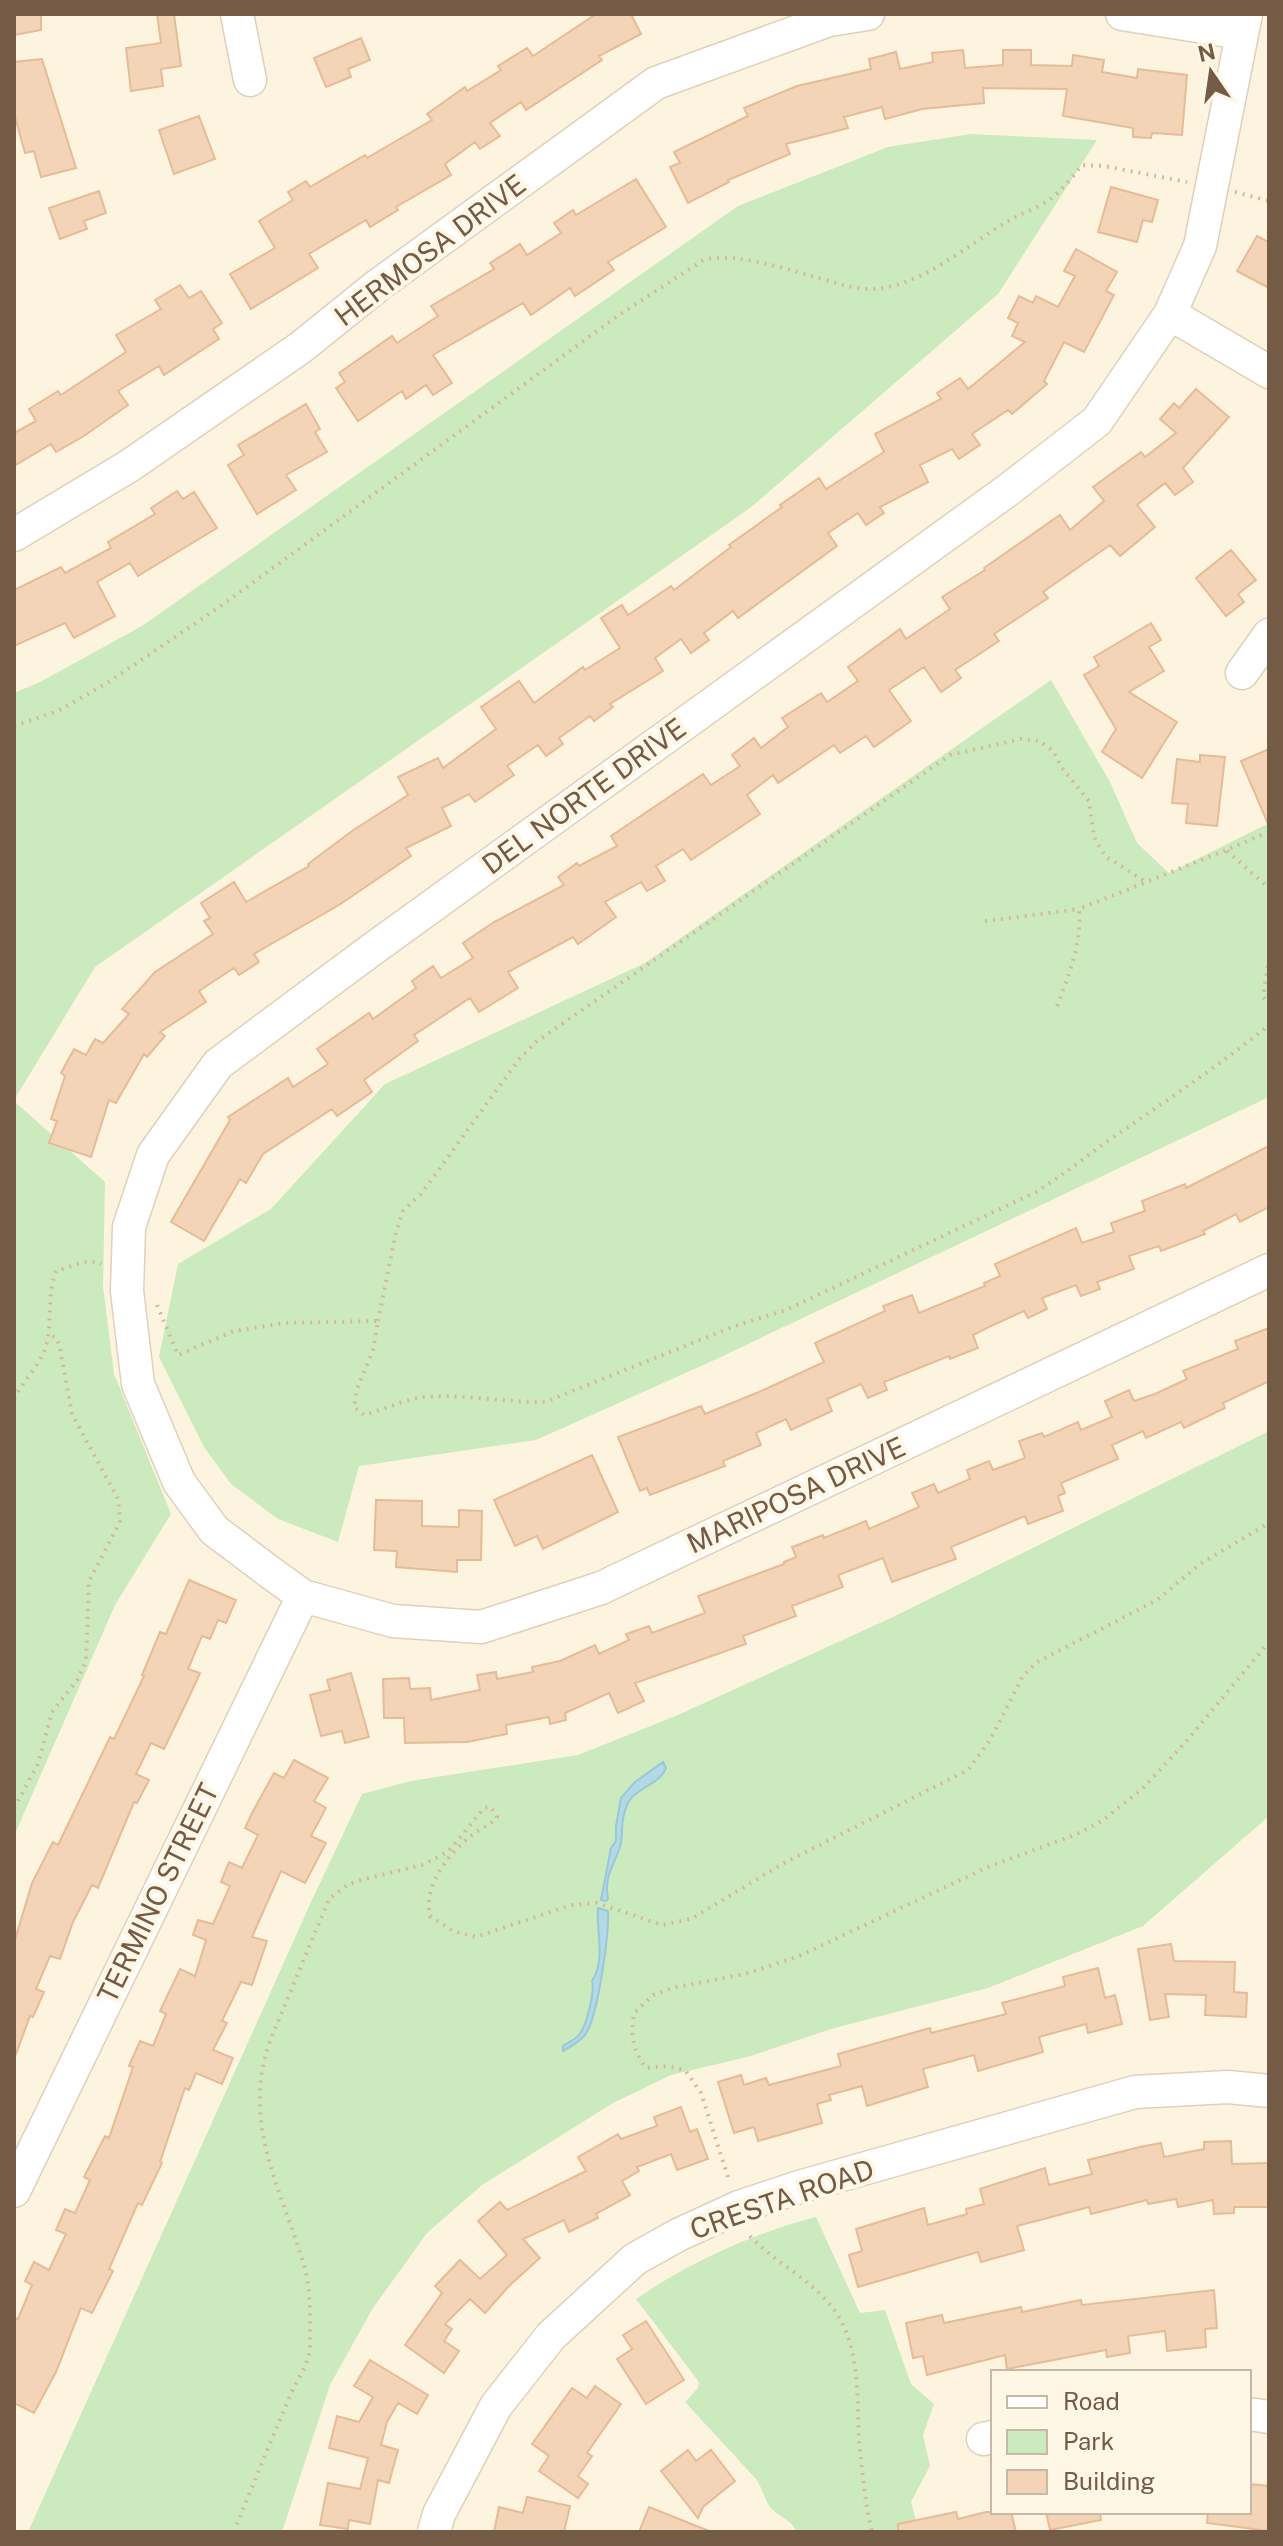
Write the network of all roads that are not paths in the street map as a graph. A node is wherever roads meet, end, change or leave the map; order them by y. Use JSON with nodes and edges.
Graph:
{"nodes":[{"id":1,"x":237,"y":14,"type":"edge"},
{"id":2,"x":868,"y":14,"type":"edge"},
{"id":3,"x":1122,"y":14,"type":"edge"},
{"id":4,"x":1244,"y":24,"type":"edge"},
{"id":5,"x":250,"y":80,"type":"dead end"},
{"id":6,"x":1170,"y":314,"type":"junction"},
{"id":7,"x":1269,"y":372,"type":"edge"},
{"id":8,"x":14,"y":535,"type":"edge"},
{"id":9,"x":1269,"y":635,"type":"edge"},
{"id":10,"x":1242,"y":673,"type":"dead end"},
{"id":11,"x":1269,"y":1270,"type":"edge"},
{"id":12,"x":303,"y":1596,"type":"junction"},
{"id":13,"x":1269,"y":2091,"type":"edge"},
{"id":14,"x":14,"y":2191,"type":"edge"},
{"id":15,"x":434,"y":2532,"type":"edge"}],
"edges":[{"from":1,"to":5,"type":"street"},
{"from":2,"to":8,"type":"street","name":"HERMOSA DRIVE"},
{"from":3,"to":4,"type":"street"},
{"from":4,"to":6,"type":"street","name":"DEL NORTE DRIVE"},
{"from":6,"to":7,"type":"street"},
{"from":6,"to":12,"type":"street","name":"DEL NORTE DRIVE"},
{"from":9,"to":10,"type":"street"},
{"from":11,"to":12,"type":"street","name":"MARIPOSA DRIVE"},
{"from":12,"to":14,"type":"street","name":"TERMINO STREET"},
{"from":13,"to":15,"type":"street","name":"CRESTA ROAD"}]}
